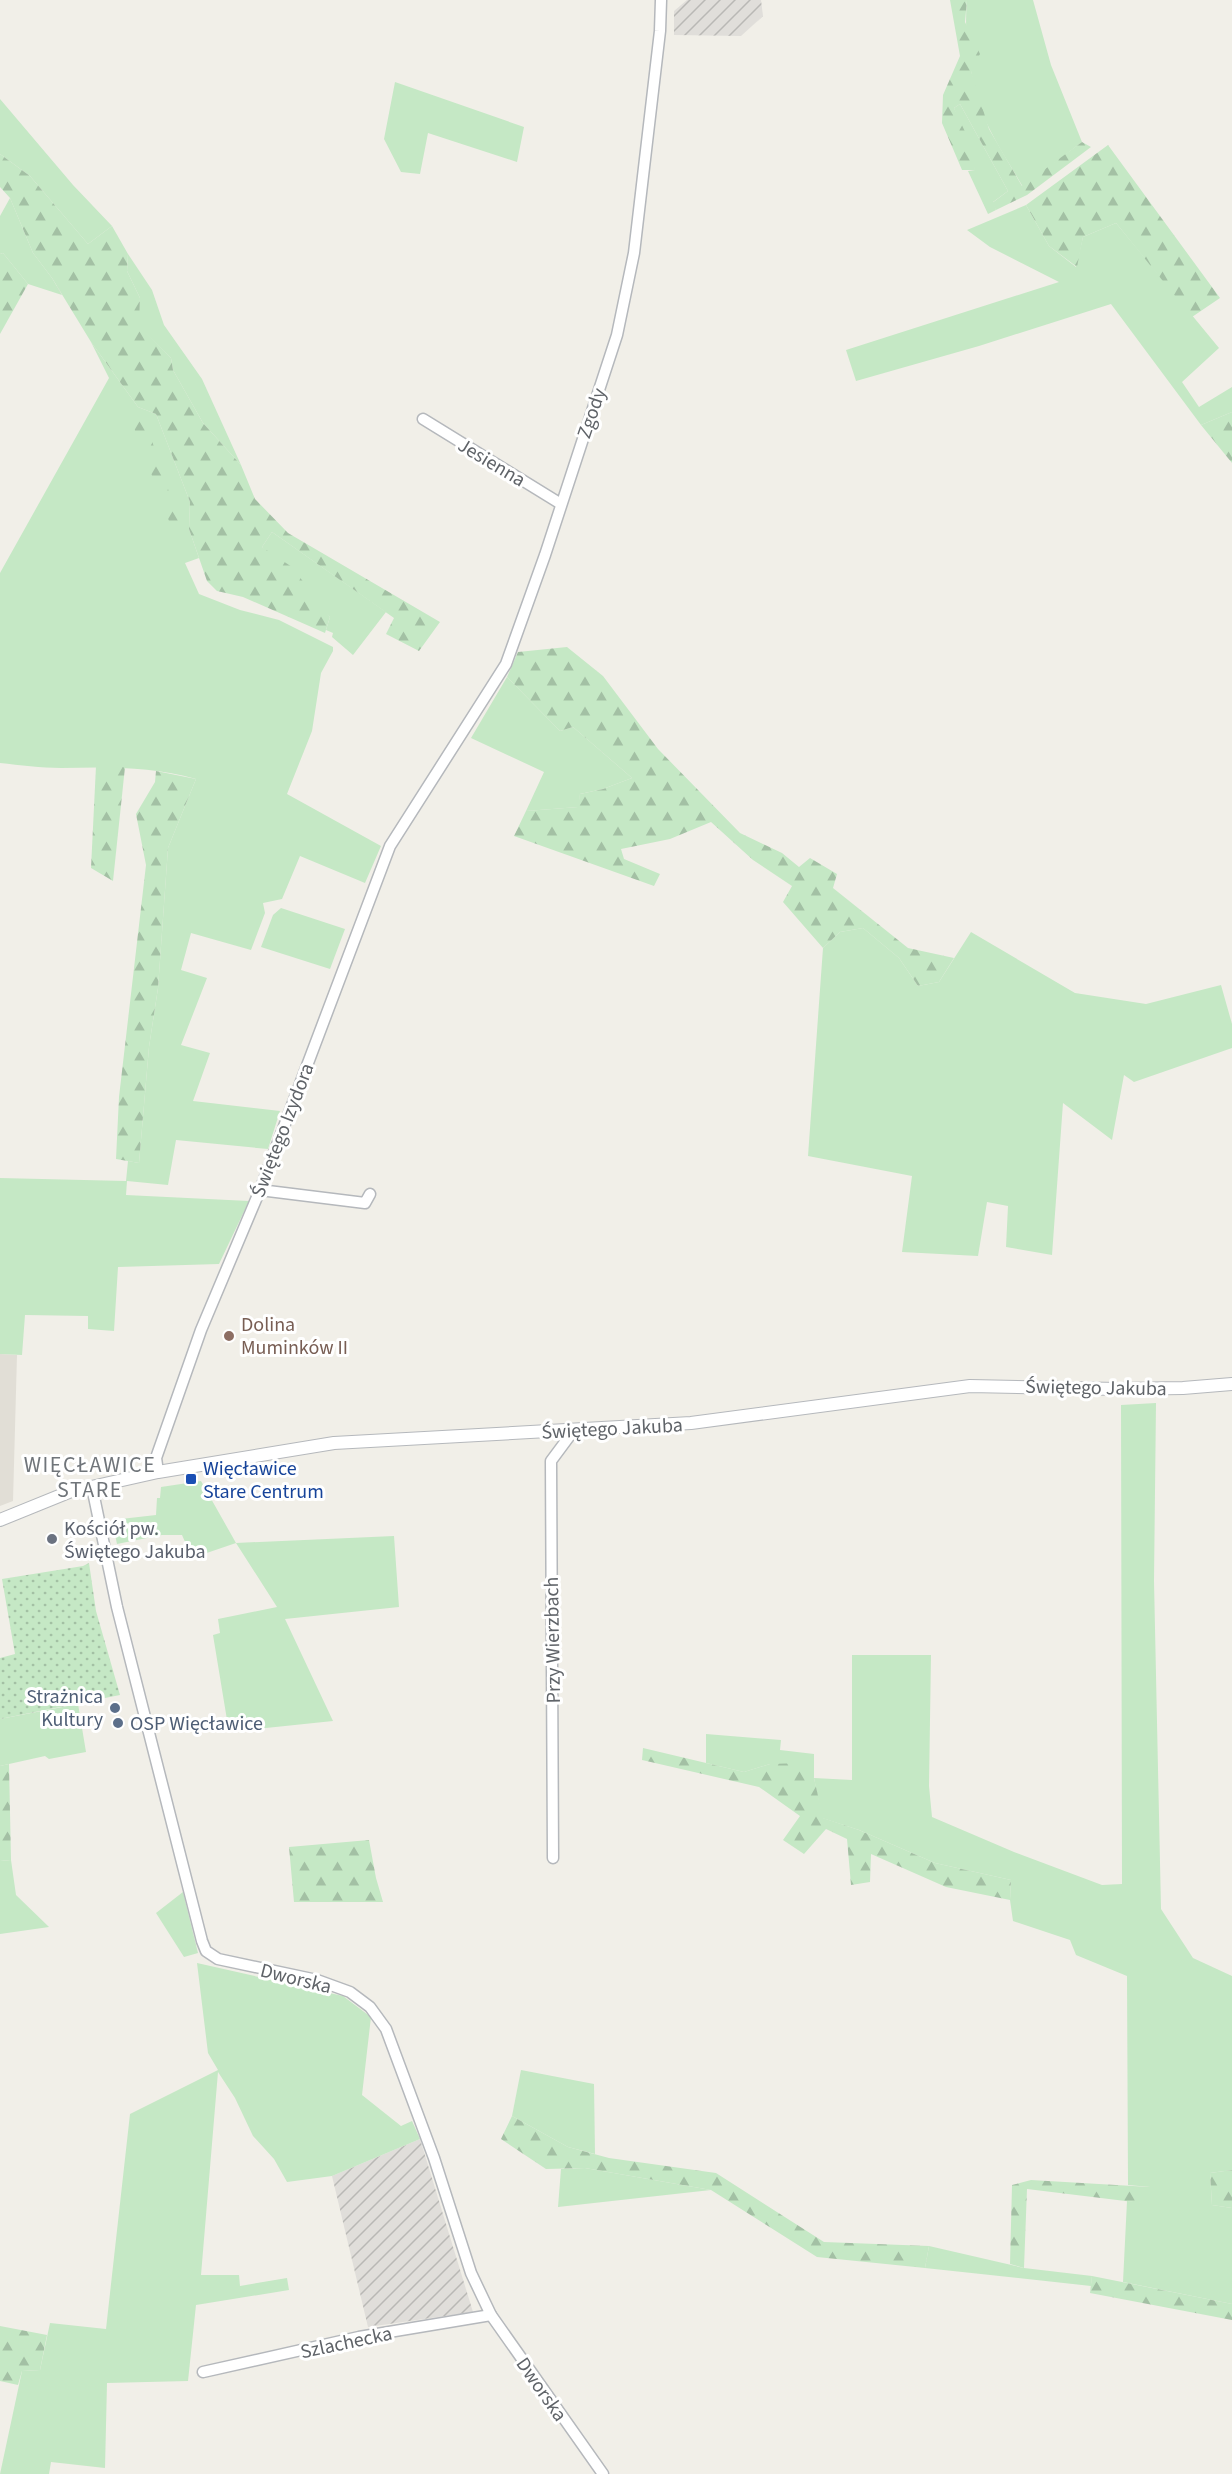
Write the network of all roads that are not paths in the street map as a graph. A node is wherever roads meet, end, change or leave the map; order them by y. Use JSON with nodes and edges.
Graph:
{"nodes":[{"id":1,"x":661,"y":0,"type":"edge"},
{"id":2,"x":423,"y":419,"type":"dead end"},
{"id":3,"x":561,"y":504,"type":"junction"},
{"id":4,"x":422,"y":795,"type":"joint"},
{"id":5,"x":260,"y":1190,"type":"junction"},
{"id":6,"x":370,"y":1194,"type":"dead end"},
{"id":7,"x":1232,"y":1384,"type":"edge"},
{"id":8,"x":574,"y":1430,"type":"junction"},
{"id":9,"x":158,"y":1472,"type":"junction"},
{"id":10,"x":92,"y":1487,"type":"junction"},
{"id":11,"x":0,"y":1520,"type":"edge"},
{"id":12,"x":552,"y":1858,"type":"dead end"},
{"id":13,"x":491,"y":2315,"type":"junction"},
{"id":14,"x":202,"y":2372,"type":"dead end"},
{"id":15,"x":603,"y":2474,"type":"edge"}],
"edges":[{"from":1,"to":3,"type":"street","name":"Zgody"},
{"from":2,"to":3,"type":"street","name":"Jesienna"},
{"from":3,"to":4,"type":"street","name":"Zgody"},
{"from":4,"to":5,"type":"street","name":"Świętego Izydora"},
{"from":5,"to":6,"type":"street"},
{"from":5,"to":9,"type":"street","name":"Świętego Izydora"},
{"from":7,"to":8,"type":"street","name":"Świętego Jakuba"},
{"from":8,"to":9,"type":"street","name":"Świętego Jakuba"},
{"from":8,"to":12,"type":"street","name":"Przy Wierzbach"},
{"from":9,"to":10,"type":"street","name":"Świętego Jakuba"},
{"from":10,"to":11,"type":"street","name":"Świętego Jakuba"},
{"from":10,"to":13,"type":"street","name":"Dworska"},
{"from":13,"to":14,"type":"street","name":"Szlachecka"},
{"from":13,"to":15,"type":"street","name":"Dworska"}]}
